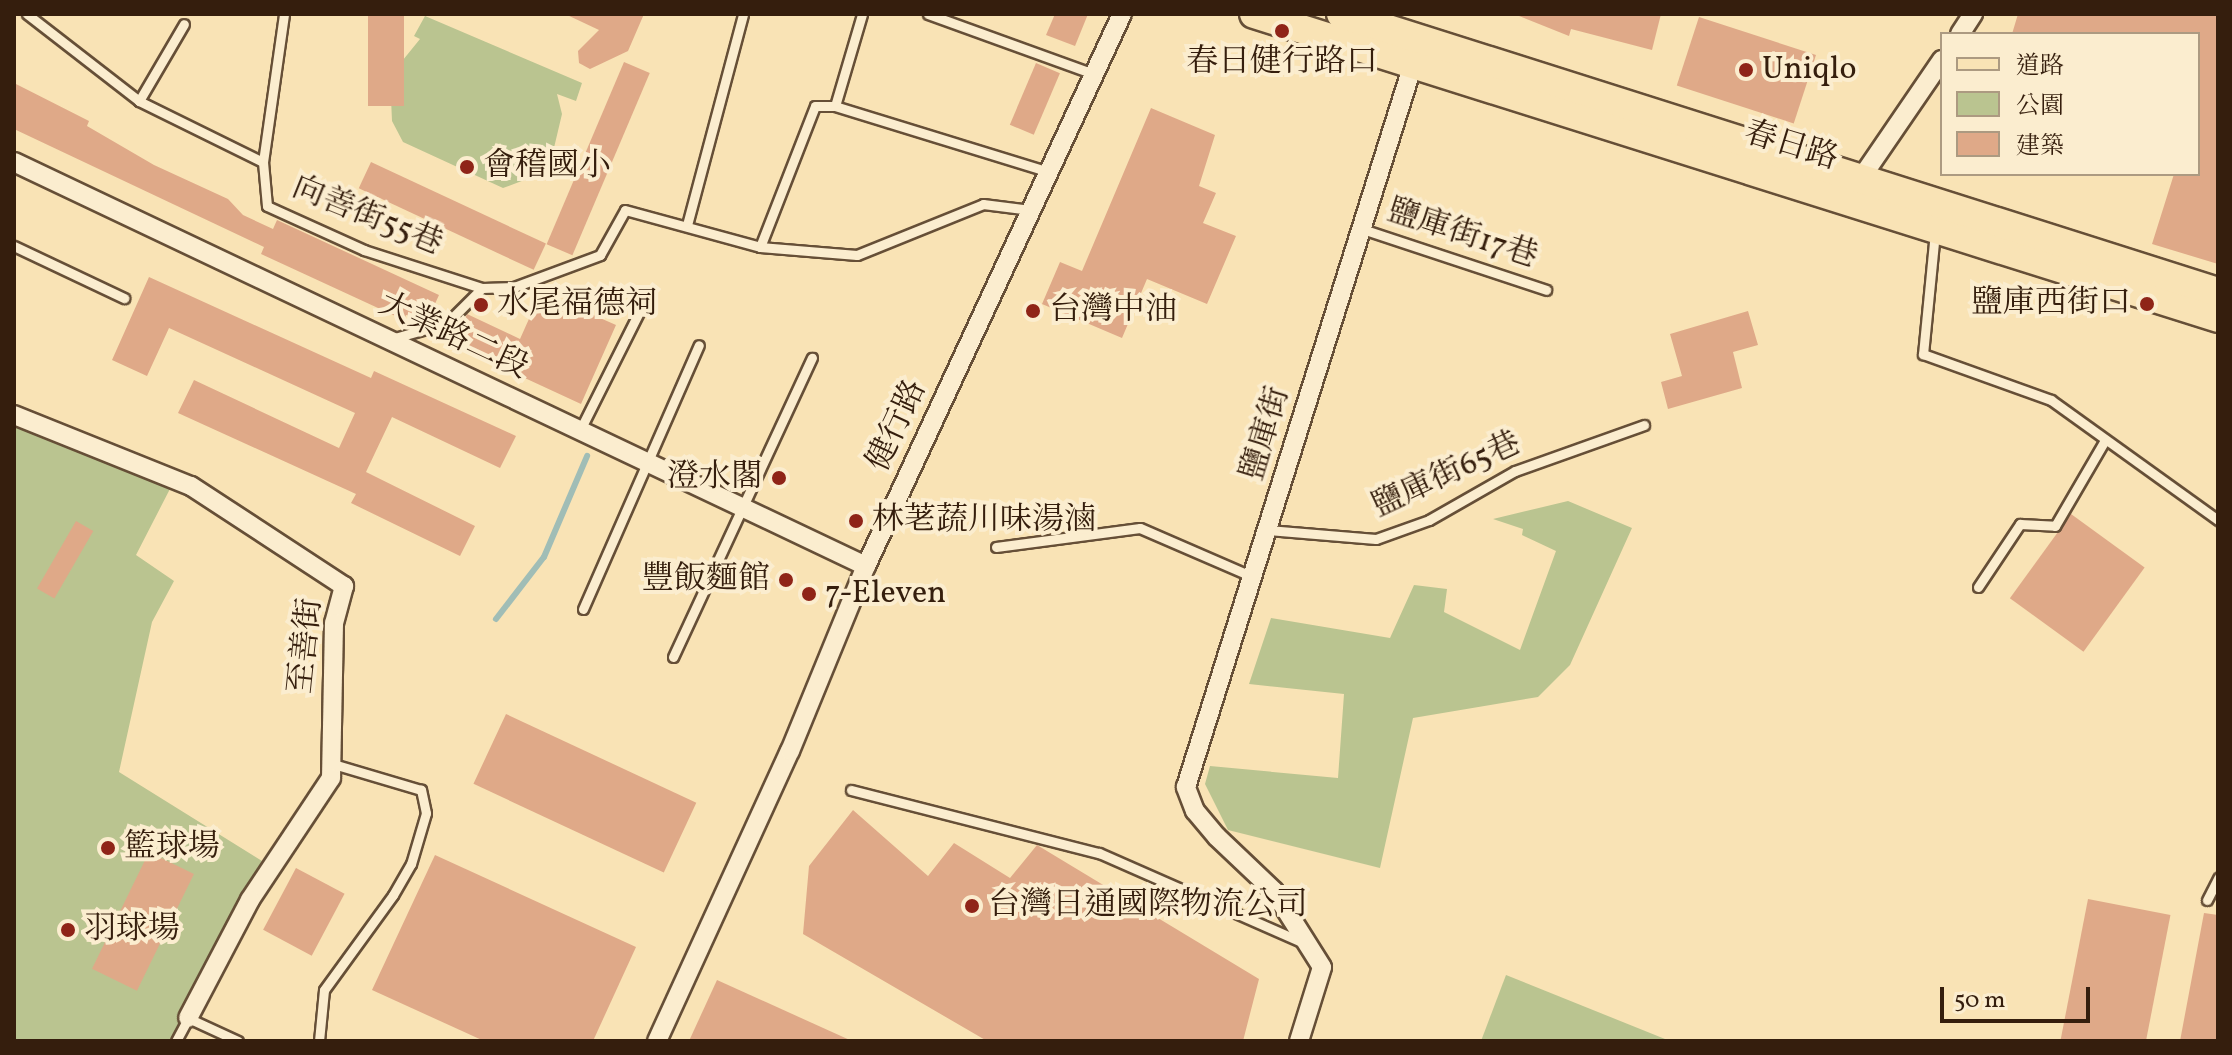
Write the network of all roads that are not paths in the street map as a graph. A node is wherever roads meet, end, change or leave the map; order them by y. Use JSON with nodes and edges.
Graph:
{"nodes":[{"id":1,"x":27,"y":14,"type":"edge"},
{"id":2,"x":284,"y":14,"type":"edge"},
{"id":3,"x":743,"y":14,"type":"edge"},
{"id":4,"x":862,"y":14,"type":"edge"},
{"id":5,"x":928,"y":14,"type":"edge"},
{"id":6,"x":1122,"y":14,"type":"edge"},
{"id":7,"x":1254,"y":14,"type":"edge"},
{"id":8,"x":1973,"y":14,"type":"edge"},
{"id":9,"x":1349,"y":17,"type":"edge"},
{"id":10,"x":184,"y":24,"type":"dead end"},
{"id":11,"x":1961,"y":32,"type":"edge"},
{"id":12,"x":1416,"y":54,"type":"junction"},
{"id":13,"x":1940,"y":63,"type":"edge"},
{"id":14,"x":1094,"y":74,"type":"junction"},
{"id":15,"x":139,"y":101,"type":"junction"},
{"id":16,"x":835,"y":106,"type":"junction"},
{"id":17,"x":14,"y":162,"type":"edge"},
{"id":18,"x":263,"y":162,"type":"junction"},
{"id":19,"x":1049,"y":172,"type":"junction"},
{"id":20,"x":1855,"y":189,"type":"junction"},
{"id":21,"x":1031,"y":210,"type":"junction"},
{"id":22,"x":687,"y":225,"type":"junction"},
{"id":23,"x":1935,"y":228,"type":"junction"},
{"id":24,"x":1362,"y":229,"type":"junction"},
{"id":25,"x":14,"y":246,"type":"edge"},
{"id":26,"x":760,"y":247,"type":"junction"},
{"id":27,"x":482,"y":288,"type":"junction"},
{"id":28,"x":1546,"y":290,"type":"dead end"},
{"id":29,"x":2218,"y":292,"type":"edge"},
{"id":30,"x":124,"y":298,"type":"dead end"},
{"id":31,"x":642,"y":306,"type":"dead end"},
{"id":32,"x":2218,"y":318,"type":"edge"},
{"id":33,"x":388,"y":340,"type":"junction"},
{"id":34,"x":699,"y":345,"type":"dead end"},
{"id":35,"x":812,"y":358,"type":"dead end"},
{"id":36,"x":14,"y":415,"type":"edge"},
{"id":37,"x":1644,"y":425,"type":"dead end"},
{"id":38,"x":591,"y":435,"type":"junction"},
{"id":39,"x":2105,"y":440,"type":"junction"},
{"id":40,"x":648,"y":462,"type":"junction"},
{"id":41,"x":743,"y":507,"type":"junction"},
{"id":42,"x":2218,"y":520,"type":"edge"},
{"id":43,"x":1268,"y":530,"type":"junction"},
{"id":44,"x":996,"y":547,"type":"dead end"},
{"id":45,"x":866,"y":566,"type":"junction"},
{"id":46,"x":1253,"y":577,"type":"junction"},
{"id":47,"x":1978,"y":587,"type":"dead end"},
{"id":48,"x":583,"y":609,"type":"dead end"},
{"id":49,"x":673,"y":657,"type":"dead end"},
{"id":50,"x":330,"y":763,"type":"junction"},
{"id":51,"x":851,"y":790,"type":"dead end"},
{"id":52,"x":2218,"y":878,"type":"edge"},
{"id":53,"x":2207,"y":900,"type":"dead end"},
{"id":54,"x":1308,"y":945,"type":"junction"},
{"id":55,"x":188,"y":1018,"type":"junction"},
{"id":56,"x":176,"y":1041,"type":"edge"},
{"id":57,"x":238,"y":1041,"type":"edge"},
{"id":58,"x":319,"y":1041,"type":"edge"},
{"id":59,"x":657,"y":1041,"type":"edge"},
{"id":60,"x":1299,"y":1041,"type":"edge"}],
"edges":[{"from":1,"to":15,"type":"lane","name":"向善街55巷"},
{"from":2,"to":18,"type":"lane"},
{"from":3,"to":22,"type":"lane"},
{"from":4,"to":16,"type":"lane"},
{"from":5,"to":14,"type":"lane"},
{"from":6,"to":14,"type":"street","name":"健行路"},
{"from":7,"to":12,"type":"main road","name":"春日路"},
{"from":8,"to":11,"type":"street"},
{"from":9,"to":12,"type":"main road","name":"春日路"},
{"from":10,"to":15,"type":"lane"},
{"from":12,"to":20,"type":"main road","name":"春日路"},
{"from":12,"to":24,"type":"street","name":"鹽庫街"},
{"from":13,"to":20,"type":"street"},
{"from":14,"to":19,"type":"street","name":"健行路"},
{"from":15,"to":18,"type":"lane","name":"向善街55巷"},
{"from":16,"to":19,"type":"lane"},
{"from":16,"to":26,"type":"lane"},
{"from":17,"to":33,"type":"street","name":"大業路二段"},
{"from":18,"to":27,"type":"lane","name":"向善街55巷"},
{"from":19,"to":21,"type":"street","name":"健行路"},
{"from":20,"to":23,"type":"main road","name":"春日路"},
{"from":20,"to":29,"type":"main road","name":"春日路"},
{"from":21,"to":26,"type":"lane"},
{"from":21,"to":45,"type":"street","name":"健行路"},
{"from":22,"to":26,"type":"lane"},
{"from":22,"to":27,"type":"lane"},
{"from":23,"to":32,"type":"main road","name":"春日路"},
{"from":23,"to":39,"type":"lane"},
{"from":24,"to":28,"type":"lane","name":"鹽庫街17巷"},
{"from":24,"to":43,"type":"street","name":"鹽庫街"},
{"from":25,"to":30,"type":"lane"},
{"from":27,"to":33,"type":"lane"},
{"from":31,"to":38,"type":"lane"},
{"from":33,"to":38,"type":"street","name":"大業路二段"},
{"from":34,"to":40,"type":"lane"},
{"from":35,"to":41,"type":"lane"},
{"from":36,"to":50,"type":"street","name":"至善街"},
{"from":37,"to":43,"type":"lane","name":"鹽庫街65巷"},
{"from":38,"to":40,"type":"street","name":"大業路二段"},
{"from":39,"to":42,"type":"lane"},
{"from":39,"to":47,"type":"lane"},
{"from":40,"to":41,"type":"street","name":"大業路二段"},
{"from":40,"to":48,"type":"lane"},
{"from":41,"to":45,"type":"street","name":"大業路二段"},
{"from":41,"to":49,"type":"lane"},
{"from":43,"to":46,"type":"street","name":"鹽庫街"},
{"from":44,"to":46,"type":"lane"},
{"from":45,"to":59,"type":"street","name":"健行路"},
{"from":46,"to":54,"type":"street","name":"鹽庫街"},
{"from":50,"to":55,"type":"street","name":"至善街"},
{"from":50,"to":58,"type":"lane"},
{"from":51,"to":54,"type":"lane"},
{"from":52,"to":53,"type":"lane"},
{"from":54,"to":60,"type":"street","name":"鹽庫街"},
{"from":55,"to":56,"type":"lane","name":"至善街"},
{"from":55,"to":57,"type":"lane"}]}
